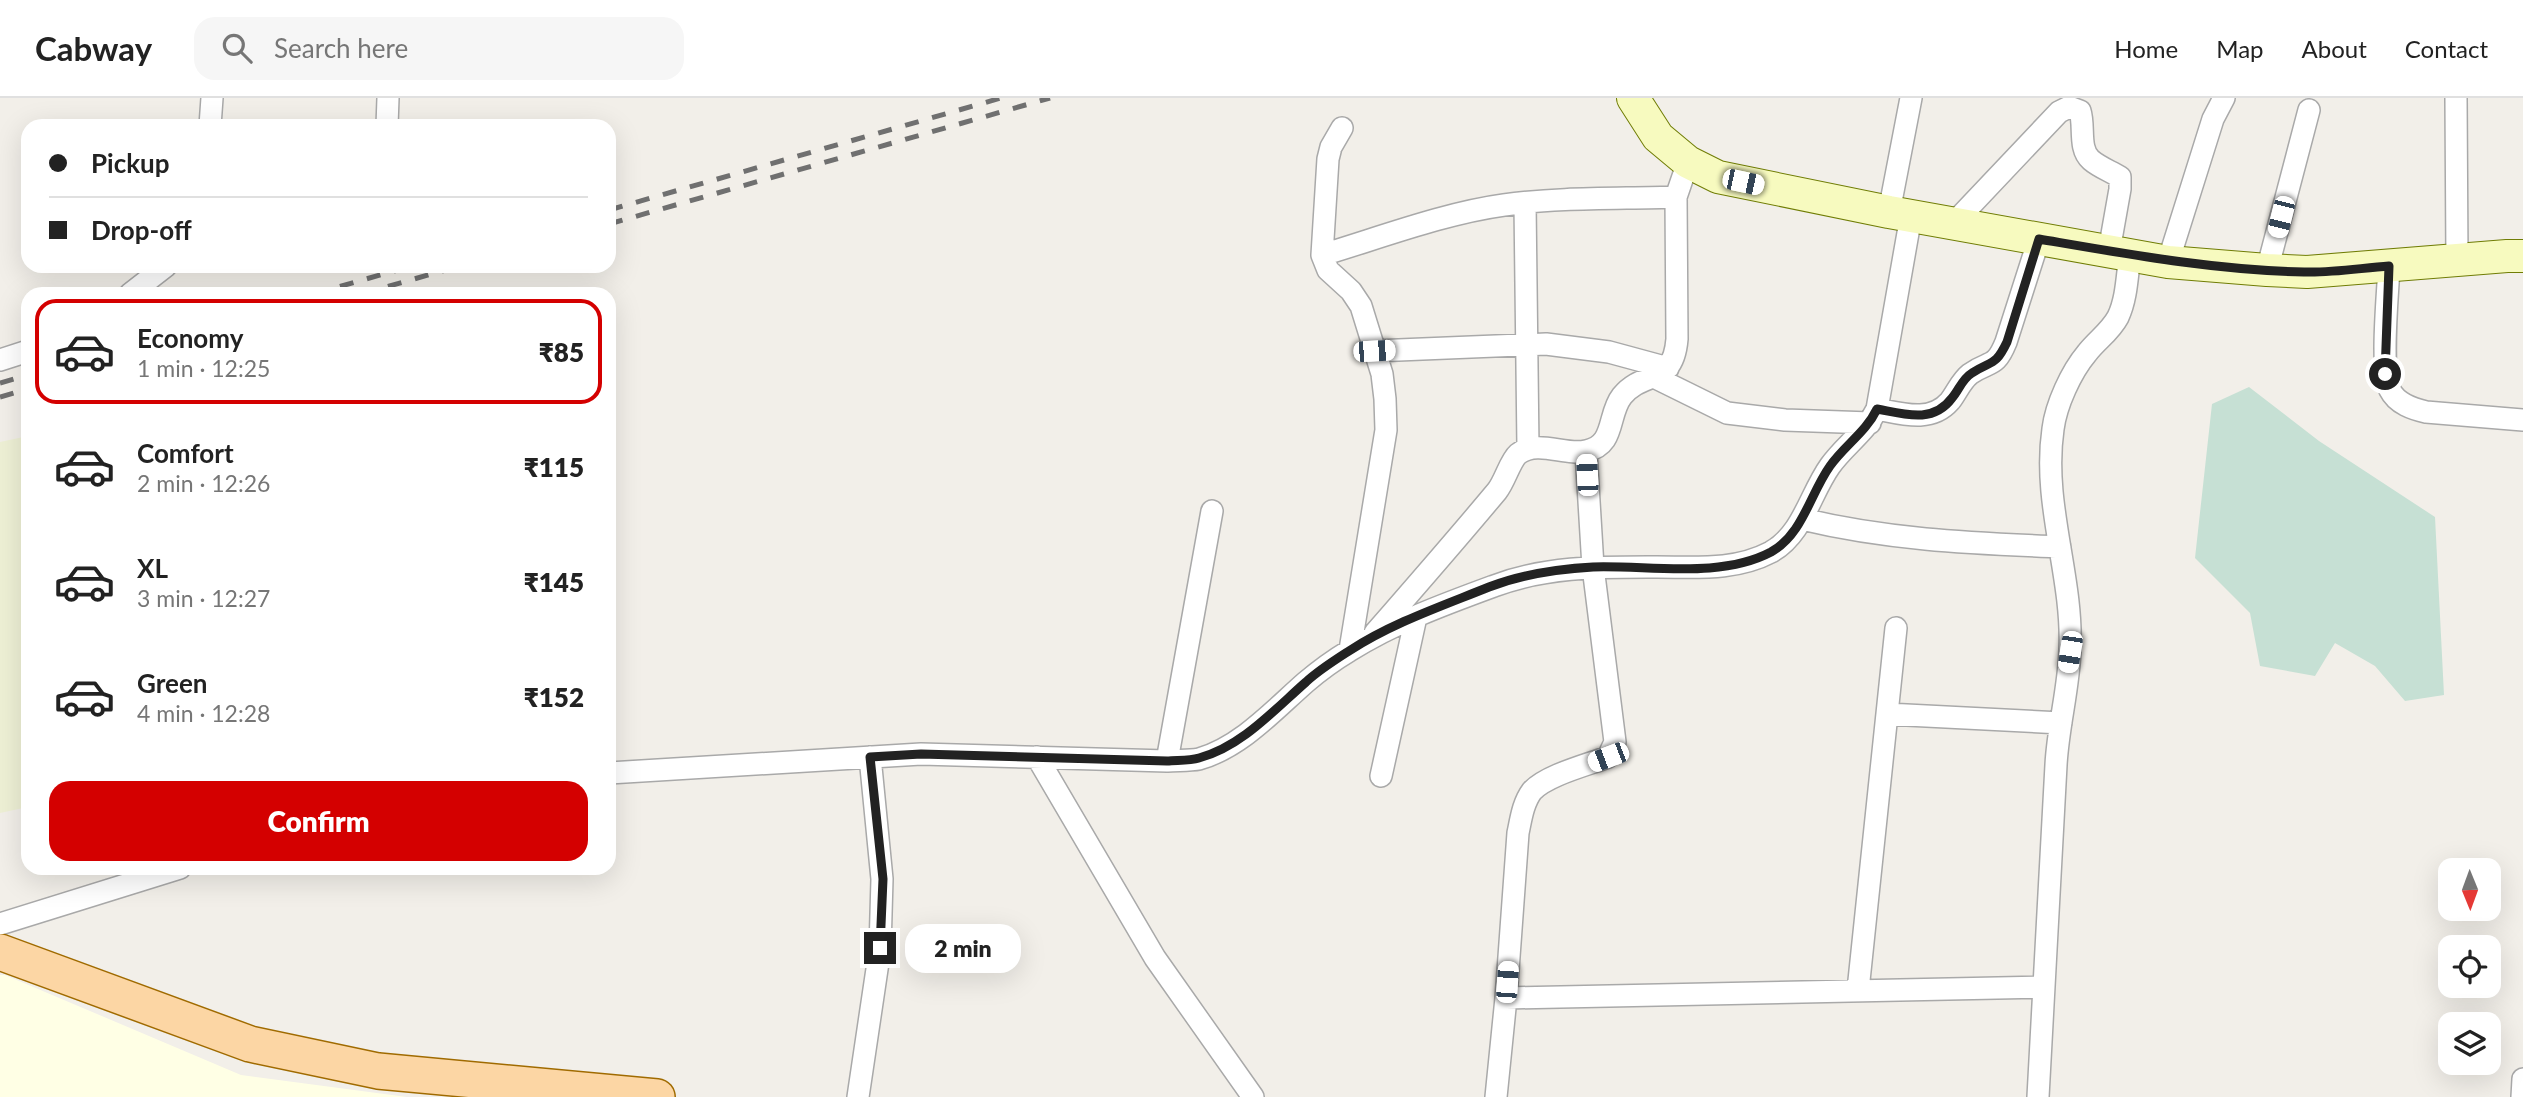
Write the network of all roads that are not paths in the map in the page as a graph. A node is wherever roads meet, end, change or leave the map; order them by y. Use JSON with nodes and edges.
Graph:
{"nodes":[{"id":1,"x":212,"y":98,"type":"edge"},
{"id":2,"x":388,"y":98,"type":"edge"},
{"id":3,"x":1633,"y":98,"type":"edge"},
{"id":4,"x":1911,"y":98,"type":"edge"},
{"id":5,"x":2224,"y":98,"type":"edge"},
{"id":6,"x":2456,"y":98,"type":"edge"},
{"id":7,"x":2309,"y":110,"type":"dead end"},
{"id":8,"x":210,"y":119,"type":"edge"},
{"id":9,"x":387,"y":119,"type":"edge"},
{"id":10,"x":1342,"y":128,"type":"dead end"},
{"id":11,"x":1688,"y":162,"type":"junction"},
{"id":12,"x":1676,"y":197,"type":"junction"},
{"id":13,"x":1525,"y":203,"type":"junction"},
{"id":14,"x":1900,"y":214,"type":"junction"},
{"id":15,"x":1953,"y":224,"type":"junction"},
{"id":16,"x":2039,"y":239,"type":"junction"},
{"id":17,"x":2120,"y":253,"type":"junction"},
{"id":18,"x":1322,"y":255,"type":"junction"},
{"id":19,"x":2523,"y":256,"type":"edge"},
{"id":20,"x":2457,"y":261,"type":"junction"},
{"id":21,"x":2168,"y":262,"type":"junction"},
{"id":22,"x":2389,"y":266,"type":"junction"},
{"id":23,"x":2267,"y":270,"type":"junction"},
{"id":24,"x":157,"y":273,"type":"edge"},
{"id":25,"x":139,"y":287,"type":"edge"},
{"id":26,"x":1528,"y":344,"type":"junction"},
{"id":27,"x":1374,"y":351,"type":"junction"},
{"id":28,"x":21,"y":353,"type":"edge"},
{"id":29,"x":0,"y":360,"type":"edge"},
{"id":30,"x":1661,"y":372,"type":"junction"},
{"id":31,"x":1874,"y":416,"type":"junction"},
{"id":32,"x":2523,"y":420,"type":"edge"},
{"id":33,"x":1528,"y":448,"type":"junction"},
{"id":34,"x":1586,"y":452,"type":"junction"},
{"id":35,"x":1212,"y":511,"type":"dead end"},
{"id":36,"x":1802,"y":519,"type":"junction"},
{"id":37,"x":2060,"y":547,"type":"junction"},
{"id":38,"x":1593,"y":567,"type":"junction"},
{"id":39,"x":1416,"y":617,"type":"junction"},
{"id":40,"x":1896,"y":628,"type":"dead end"},
{"id":41,"x":1370,"y":640,"type":"junction"},
{"id":42,"x":1350,"y":650,"type":"junction"},
{"id":43,"x":1887,"y":714,"type":"junction"},
{"id":44,"x":2061,"y":723,"type":"junction"},
{"id":45,"x":870,"y":757,"type":"junction"},
{"id":46,"x":1037,"y":758,"type":"junction"},
{"id":47,"x":1167,"y":761,"type":"junction"},
{"id":48,"x":616,"y":773,"type":"edge"},
{"id":49,"x":1381,"y":776,"type":"dead end"},
{"id":50,"x":158,"y":875,"type":"edge"},
{"id":51,"x":0,"y":924,"type":"edge"},
{"id":52,"x":0,"y":952,"type":"edge"},
{"id":53,"x":2044,"y":987,"type":"junction"},
{"id":54,"x":1858,"y":990,"type":"junction"},
{"id":55,"x":1506,"y":998,"type":"junction"},
{"id":56,"x":2523,"y":1079,"type":"edge"},
{"id":57,"x":657,"y":1097,"type":"edge"},
{"id":58,"x":858,"y":1097,"type":"edge"},
{"id":59,"x":1253,"y":1097,"type":"edge"},
{"id":60,"x":1496,"y":1097,"type":"edge"},
{"id":61,"x":2038,"y":1097,"type":"edge"},
{"id":62,"x":2522,"y":1097,"type":"edge"}],
"edges":[{"from":1,"to":8,"type":"street"},
{"from":2,"to":9,"type":"street"},
{"from":3,"to":11,"type":"main road"},
{"from":4,"to":14,"type":"street"},
{"from":5,"to":21,"type":"street"},
{"from":6,"to":20,"type":"street"},
{"from":7,"to":23,"type":"street"},
{"from":10,"to":18,"type":"street"},
{"from":11,"to":12,"type":"street"},
{"from":11,"to":14,"type":"main road"},
{"from":12,"to":13,"type":"street"},
{"from":12,"to":30,"type":"street"},
{"from":13,"to":18,"type":"street"},
{"from":13,"to":26,"type":"street"},
{"from":14,"to":15,"type":"main road"},
{"from":14,"to":31,"type":"street"},
{"from":15,"to":16,"type":"main road"},
{"from":15,"to":17,"type":"street"},
{"from":16,"to":17,"type":"main road"},
{"from":16,"to":31,"type":"street"},
{"from":17,"to":21,"type":"main road"},
{"from":17,"to":37,"type":"street"},
{"from":18,"to":27,"type":"street"},
{"from":19,"to":20,"type":"main road"},
{"from":20,"to":22,"type":"main road"},
{"from":21,"to":23,"type":"main road"},
{"from":22,"to":23,"type":"main road"},
{"from":22,"to":32,"type":"street"},
{"from":24,"to":25,"type":"street"},
{"from":26,"to":27,"type":"street"},
{"from":26,"to":30,"type":"street"},
{"from":26,"to":33,"type":"street"},
{"from":27,"to":42,"type":"street"},
{"from":28,"to":29,"type":"street"},
{"from":30,"to":31,"type":"street"},
{"from":30,"to":34,"type":"street"},
{"from":31,"to":36,"type":"street"},
{"from":33,"to":34,"type":"street"},
{"from":33,"to":41,"type":"street"},
{"from":34,"to":38,"type":"street"},
{"from":35,"to":47,"type":"street"},
{"from":36,"to":37,"type":"street"},
{"from":36,"to":38,"type":"street"},
{"from":37,"to":44,"type":"street"},
{"from":38,"to":39,"type":"street"},
{"from":38,"to":55,"type":"street"},
{"from":39,"to":41,"type":"street"},
{"from":39,"to":49,"type":"street"},
{"from":40,"to":43,"type":"street"},
{"from":41,"to":42,"type":"street"},
{"from":42,"to":47,"type":"street"},
{"from":43,"to":44,"type":"street"},
{"from":43,"to":54,"type":"street"},
{"from":44,"to":53,"type":"street"},
{"from":45,"to":46,"type":"street"},
{"from":45,"to":48,"type":"street"},
{"from":45,"to":58,"type":"street"},
{"from":46,"to":47,"type":"street"},
{"from":46,"to":59,"type":"street"},
{"from":50,"to":51,"type":"street"},
{"from":52,"to":57,"type":"main road"},
{"from":53,"to":54,"type":"street"},
{"from":53,"to":61,"type":"street"},
{"from":54,"to":55,"type":"street"},
{"from":55,"to":60,"type":"street"},
{"from":56,"to":62,"type":"street"}]}
